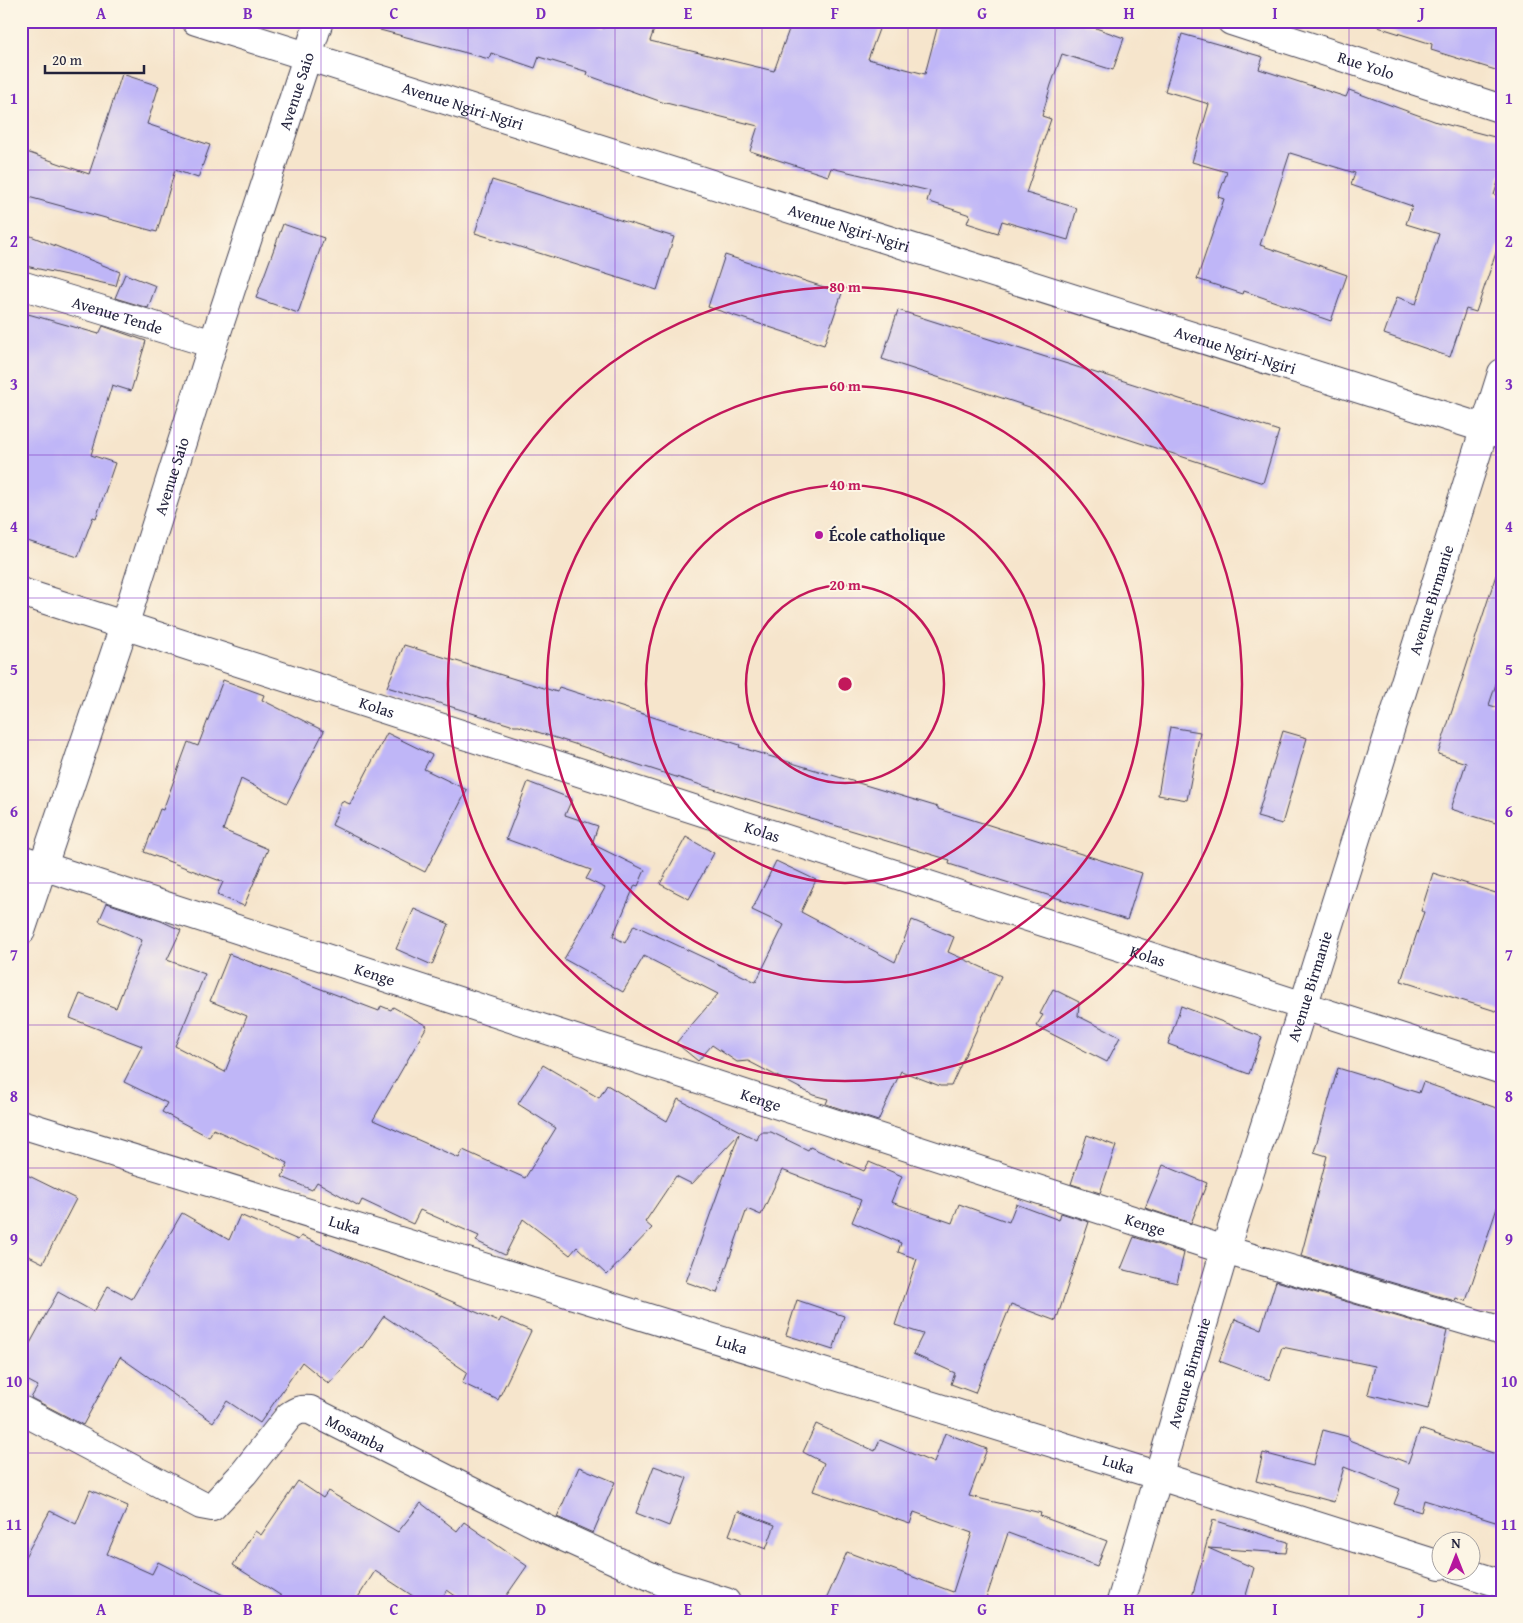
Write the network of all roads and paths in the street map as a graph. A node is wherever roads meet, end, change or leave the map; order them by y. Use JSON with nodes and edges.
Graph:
{"nodes":[{"id":1,"x":196,"y":21,"type":"edge"},
{"id":2,"x":319,"y":21,"type":"edge"},
{"id":3,"x":1231,"y":21,"type":"edge"},
{"id":4,"x":308,"y":56,"type":"junction"},
{"id":5,"x":1502,"y":109,"type":"edge"},
{"id":6,"x":21,"y":285,"type":"edge"},
{"id":7,"x":213,"y":344,"type":"junction"},
{"id":8,"x":1502,"y":373,"type":"edge"},
{"id":9,"x":1493,"y":431,"type":"edge"},
{"id":10,"x":21,"y":592,"type":"edge"},
{"id":11,"x":124,"y":626,"type":"junction"},
{"id":12,"x":32,"y":862,"type":"edge"},
{"id":13,"x":21,"y":931,"type":"edge"},
{"id":14,"x":1303,"y":1007,"type":"junction"},
{"id":15,"x":1502,"y":1070,"type":"edge"},
{"id":16,"x":21,"y":1124,"type":"edge"},
{"id":17,"x":1225,"y":1250,"type":"junction"},
{"id":18,"x":1502,"y":1331,"type":"edge"},
{"id":19,"x":21,"y":1410,"type":"edge"},
{"id":20,"x":1159,"y":1476,"type":"junction"},
{"id":21,"x":1430,"y":1562,"type":"edge"},
{"id":22,"x":1480,"y":1577,"type":"edge"},
{"id":23,"x":1502,"y":1584,"type":"edge"},
{"id":24,"x":726,"y":1602,"type":"edge"},
{"id":25,"x":1121,"y":1602,"type":"edge"}],
"edges":[{"from":1,"to":4,"type":"street","name":"Avenue Ngiri-Ngiri"},
{"from":2,"to":4,"type":"street","name":"Avenue Saio"},
{"from":3,"to":5,"type":"street","name":"Rue Yolo"},
{"from":4,"to":7,"type":"street","name":"Avenue Saio"},
{"from":4,"to":9,"type":"street","name":"Avenue Ngiri-Ngiri"},
{"from":6,"to":7,"type":"street","name":"Avenue Tende"},
{"from":7,"to":11,"type":"street","name":"Avenue Saio"},
{"from":8,"to":9,"type":"street","name":"Avenue Birmanie"},
{"from":9,"to":14,"type":"street","name":"Avenue Birmanie"},
{"from":10,"to":11,"type":"street","name":"Kolas"},
{"from":11,"to":12,"type":"street","name":"Avenue Saio"},
{"from":11,"to":14,"type":"street","name":"Kolas"},
{"from":12,"to":13,"type":"street","name":"Avenue Saio"},
{"from":12,"to":17,"type":"street","name":"Kenge"},
{"from":14,"to":15,"type":"street","name":"Kolas"},
{"from":14,"to":17,"type":"street","name":"Avenue Birmanie"},
{"from":16,"to":20,"type":"street","name":"Luka"},
{"from":17,"to":18,"type":"street","name":"Kenge"},
{"from":17,"to":20,"type":"street","name":"Avenue Birmanie"},
{"from":19,"to":24,"type":"street","name":"Mosamba"},
{"from":20,"to":21,"type":"street","name":"Luka"},
{"from":20,"to":25,"type":"street","name":"Avenue Birmanie"},
{"from":22,"to":23,"type":"street"}]}
